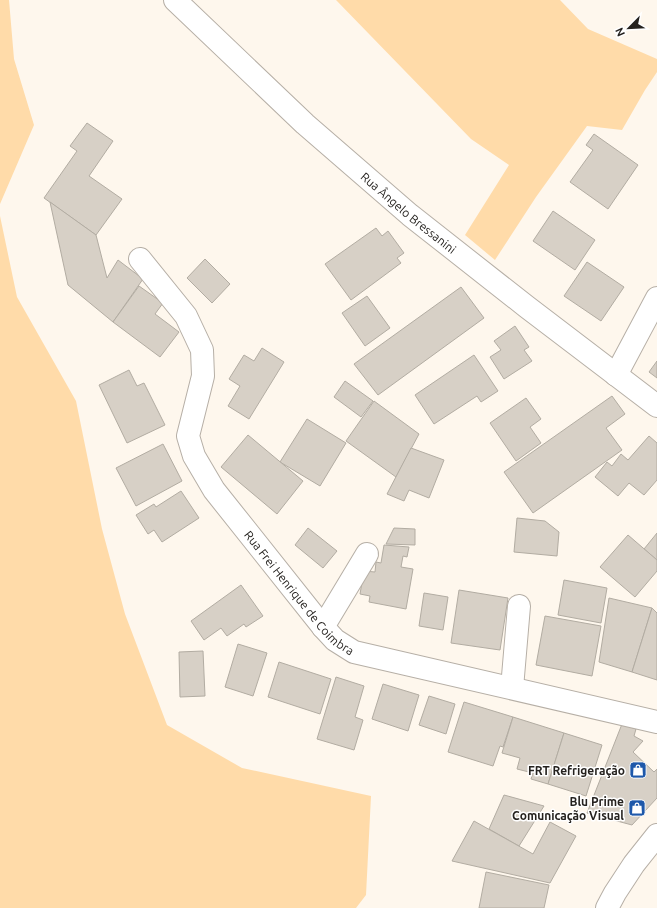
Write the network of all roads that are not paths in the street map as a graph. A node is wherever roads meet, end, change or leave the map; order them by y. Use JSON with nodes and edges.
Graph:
{"nodes":[{"id":1,"x":175,"y":0,"type":"edge"},
{"id":2,"x":140,"y":259,"type":"dead end"},
{"id":3,"x":657,"y":298,"type":"edge"},
{"id":4,"x":616,"y":375,"type":"junction"},
{"id":5,"x":657,"y":406,"type":"edge"},
{"id":6,"x":367,"y":554,"type":"dead end"},
{"id":7,"x":519,"y":606,"type":"dead end"},
{"id":8,"x":323,"y":627,"type":"junction"},
{"id":9,"x":512,"y":688,"type":"junction"},
{"id":10,"x":657,"y":722,"type":"edge"},
{"id":11,"x":657,"y":835,"type":"edge"},
{"id":12,"x":607,"y":908,"type":"edge"}],
"edges":[{"from":1,"to":4,"type":"street","name":"Rua Ângelo Bressanini"},
{"from":2,"to":8,"type":"street","name":"Rua Frei Henrique de Coimbra"},
{"from":3,"to":4,"type":"street"},
{"from":4,"to":5,"type":"street","name":"Rua Ângelo Bressanini"},
{"from":6,"to":8,"type":"street"},
{"from":7,"to":9,"type":"street"},
{"from":8,"to":9,"type":"street","name":"Rua Frei Henrique de Coimbra"},
{"from":9,"to":10,"type":"street","name":"Rua Frei Henrique de Coimbra"},
{"from":11,"to":12,"type":"street"}]}
